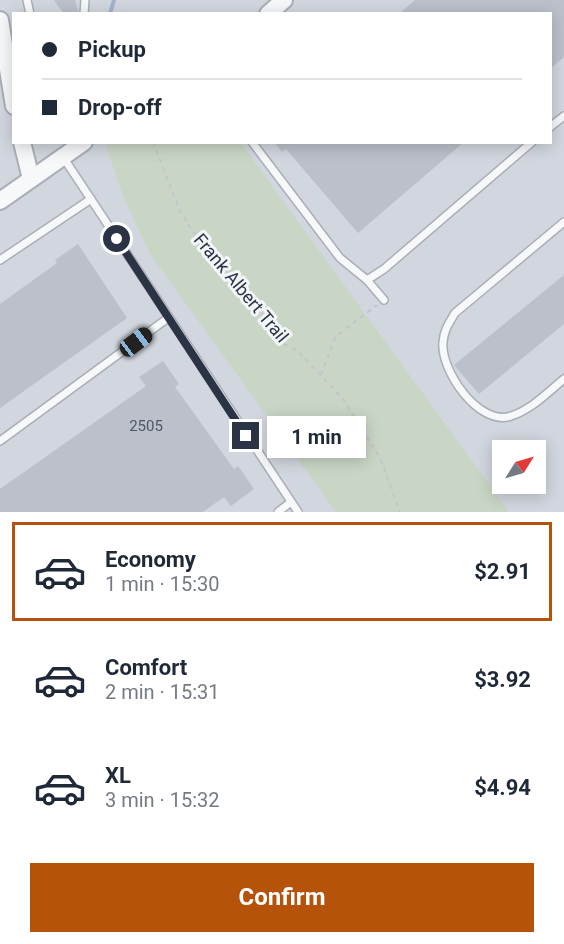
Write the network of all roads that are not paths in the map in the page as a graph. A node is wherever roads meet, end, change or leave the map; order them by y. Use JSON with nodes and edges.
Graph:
{"nodes":[{"id":1,"x":283,"y":0,"type":"edge"},
{"id":2,"x":270,"y":12,"type":"edge"},
{"id":3,"x":5,"y":29,"type":"edge"},
{"id":4,"x":8,"y":98,"type":"edge"},
{"id":5,"x":564,"y":116,"type":"edge"},
{"id":6,"x":552,"y":125,"type":"edge"},
{"id":7,"x":22,"y":144,"type":"edge"},
{"id":8,"x":81,"y":144,"type":"edge"},
{"id":9,"x":254,"y":144,"type":"edge"},
{"id":10,"x":530,"y":144,"type":"edge"},
{"id":11,"x":63,"y":157,"type":"junction"},
{"id":12,"x":31,"y":179,"type":"junction"},
{"id":13,"x":91,"y":199,"type":"junction"},
{"id":14,"x":0,"y":201,"type":"edge"},
{"id":15,"x":564,"y":222,"type":"edge"},
{"id":16,"x":0,"y":260,"type":"edge"},
{"id":17,"x":367,"y":280,"type":"junction"},
{"id":18,"x":384,"y":300,"type":"road end"},
{"id":19,"x":168,"y":318,"type":"junction"},
{"id":20,"x":564,"y":379,"type":"edge"},
{"id":21,"x":0,"y":441,"type":"edge"},
{"id":22,"x":291,"y":502,"type":"junction"},
{"id":23,"x":279,"y":512,"type":"edge"},
{"id":24,"x":298,"y":512,"type":"edge"}],
"edges":[{"from":1,"to":2,"type":"street"},
{"from":3,"to":4,"type":"street"},
{"from":5,"to":6,"type":"lane"},
{"from":7,"to":12,"type":"street"},
{"from":8,"to":11,"type":"street"},
{"from":9,"to":17,"type":"lane"},
{"from":10,"to":17,"type":"lane"},
{"from":11,"to":12,"type":"street"},
{"from":11,"to":13,"type":"lane"},
{"from":12,"to":14,"type":"street"},
{"from":13,"to":16,"type":"lane"},
{"from":13,"to":19,"type":"lane"},
{"from":15,"to":20,"type":"lane"},
{"from":17,"to":18,"type":"lane"},
{"from":19,"to":21,"type":"lane"},
{"from":19,"to":22,"type":"lane"},
{"from":22,"to":23,"type":"lane"},
{"from":22,"to":24,"type":"lane"}]}
